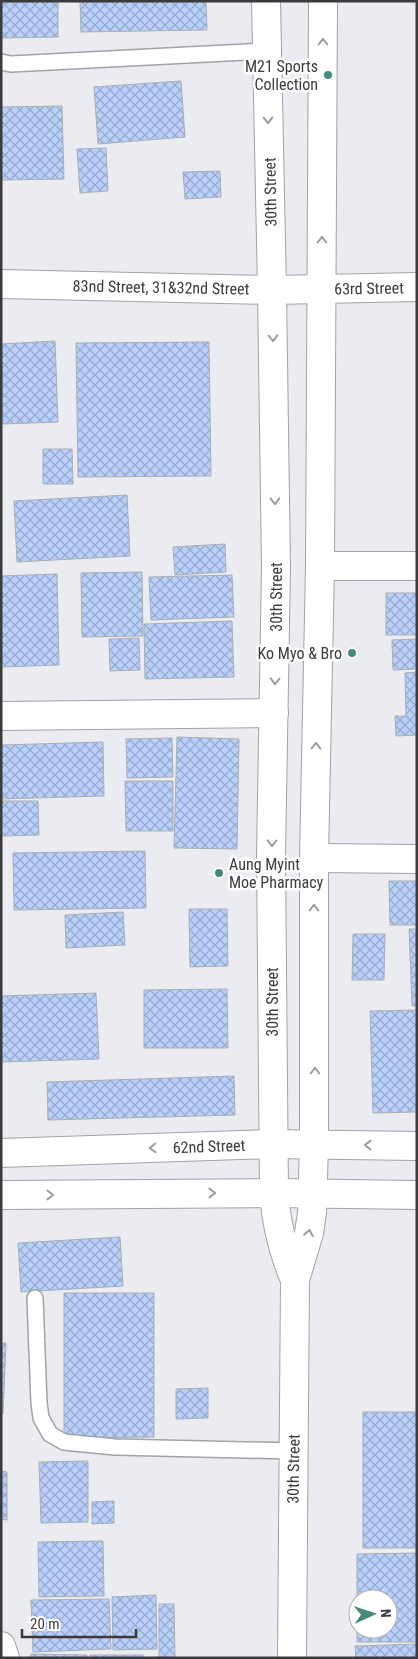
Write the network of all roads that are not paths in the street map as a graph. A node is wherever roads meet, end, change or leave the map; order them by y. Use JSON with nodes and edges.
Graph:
{"nodes":[{"id":1,"x":266,"y":1,"type":"edge"},
{"id":2,"x":323,"y":1,"type":"edge"},
{"id":3,"x":266,"y":51,"type":"junction"},
{"id":4,"x":1,"y":62,"type":"edge"},
{"id":5,"x":1,"y":284,"type":"edge"},
{"id":6,"x":417,"y":287,"type":"edge"},
{"id":7,"x":321,"y":288,"type":"junction"},
{"id":8,"x":272,"y":290,"type":"junction"},
{"id":9,"x":320,"y":566,"type":"junction"},
{"id":10,"x":417,"y":566,"type":"edge"},
{"id":11,"x":274,"y":713,"type":"junction"},
{"id":12,"x":1,"y":716,"type":"edge"},
{"id":13,"x":314,"y":858,"type":"junction"},
{"id":14,"x":417,"y":859,"type":"edge"},
{"id":15,"x":273,"y":1144,"type":"junction"},
{"id":16,"x":314,"y":1144,"type":"junction"},
{"id":17,"x":417,"y":1146,"type":"edge"},
{"id":18,"x":1,"y":1153,"type":"edge"},
{"id":19,"x":274,"y":1193,"type":"junction"},
{"id":20,"x":313,"y":1194,"type":"junction"},
{"id":21,"x":1,"y":1195,"type":"edge"},
{"id":22,"x":417,"y":1195,"type":"edge"},
{"id":23,"x":295,"y":1280,"type":"junction"},
{"id":24,"x":35,"y":1298,"type":"dead end"},
{"id":25,"x":294,"y":1451,"type":"junction"},
{"id":26,"x":1,"y":1646,"type":"edge"},
{"id":27,"x":5,"y":1658,"type":"edge"},
{"id":28,"x":292,"y":1658,"type":"edge"}],
"edges":[{"from":1,"to":3,"type":"main road","name":"30th Street"},
{"from":7,"to":2,"type":"main road","name":"30th Street","one_way":true},
{"from":3,"to":4,"type":"lane"},
{"from":3,"to":8,"type":"main road","name":"30th Street","one_way":true},
{"from":5,"to":8,"type":"main road","name":"83nd Street, 31&32nd Street"},
{"from":6,"to":7,"type":"main road","name":"63rd Street"},
{"from":7,"to":8,"type":"main road","name":"83nd Street, 31&32nd Street"},
{"from":7,"to":9,"type":"main road","name":"30th Street"},
{"from":8,"to":11,"type":"main road","name":"30th Street","one_way":true},
{"from":9,"to":10,"type":"main road"},
{"from":13,"to":9,"type":"main road","name":"30th Street","one_way":true},
{"from":11,"to":12,"type":"main road"},
{"from":11,"to":15,"type":"main road","name":"30th Street","one_way":true},
{"from":13,"to":14,"type":"main road"},
{"from":16,"to":13,"type":"main road","name":"30th Street","one_way":true},
{"from":15,"to":16,"type":"main road","name":"62nd Street"},
{"from":15,"to":18,"type":"main road","name":"62nd Street","one_way":true},
{"from":15,"to":19,"type":"main road","name":"30th Street"},
{"from":17,"to":16,"type":"main road","name":"62nd Street","one_way":true},
{"from":16,"to":20,"type":"main road","name":"30th Street"},
{"from":19,"to":20,"type":"main road"},
{"from":21,"to":19,"type":"main road","one_way":true},
{"from":19,"to":23,"type":"main road","name":"30th Street"},
{"from":20,"to":22,"type":"main road"},
{"from":23,"to":20,"type":"main road","name":"30th Street","one_way":true},
{"from":23,"to":25,"type":"main road","name":"30th Street"},
{"from":24,"to":25,"type":"lane"},
{"from":25,"to":28,"type":"main road","name":"30th Street"},
{"from":26,"to":27,"type":"main road"}]}
